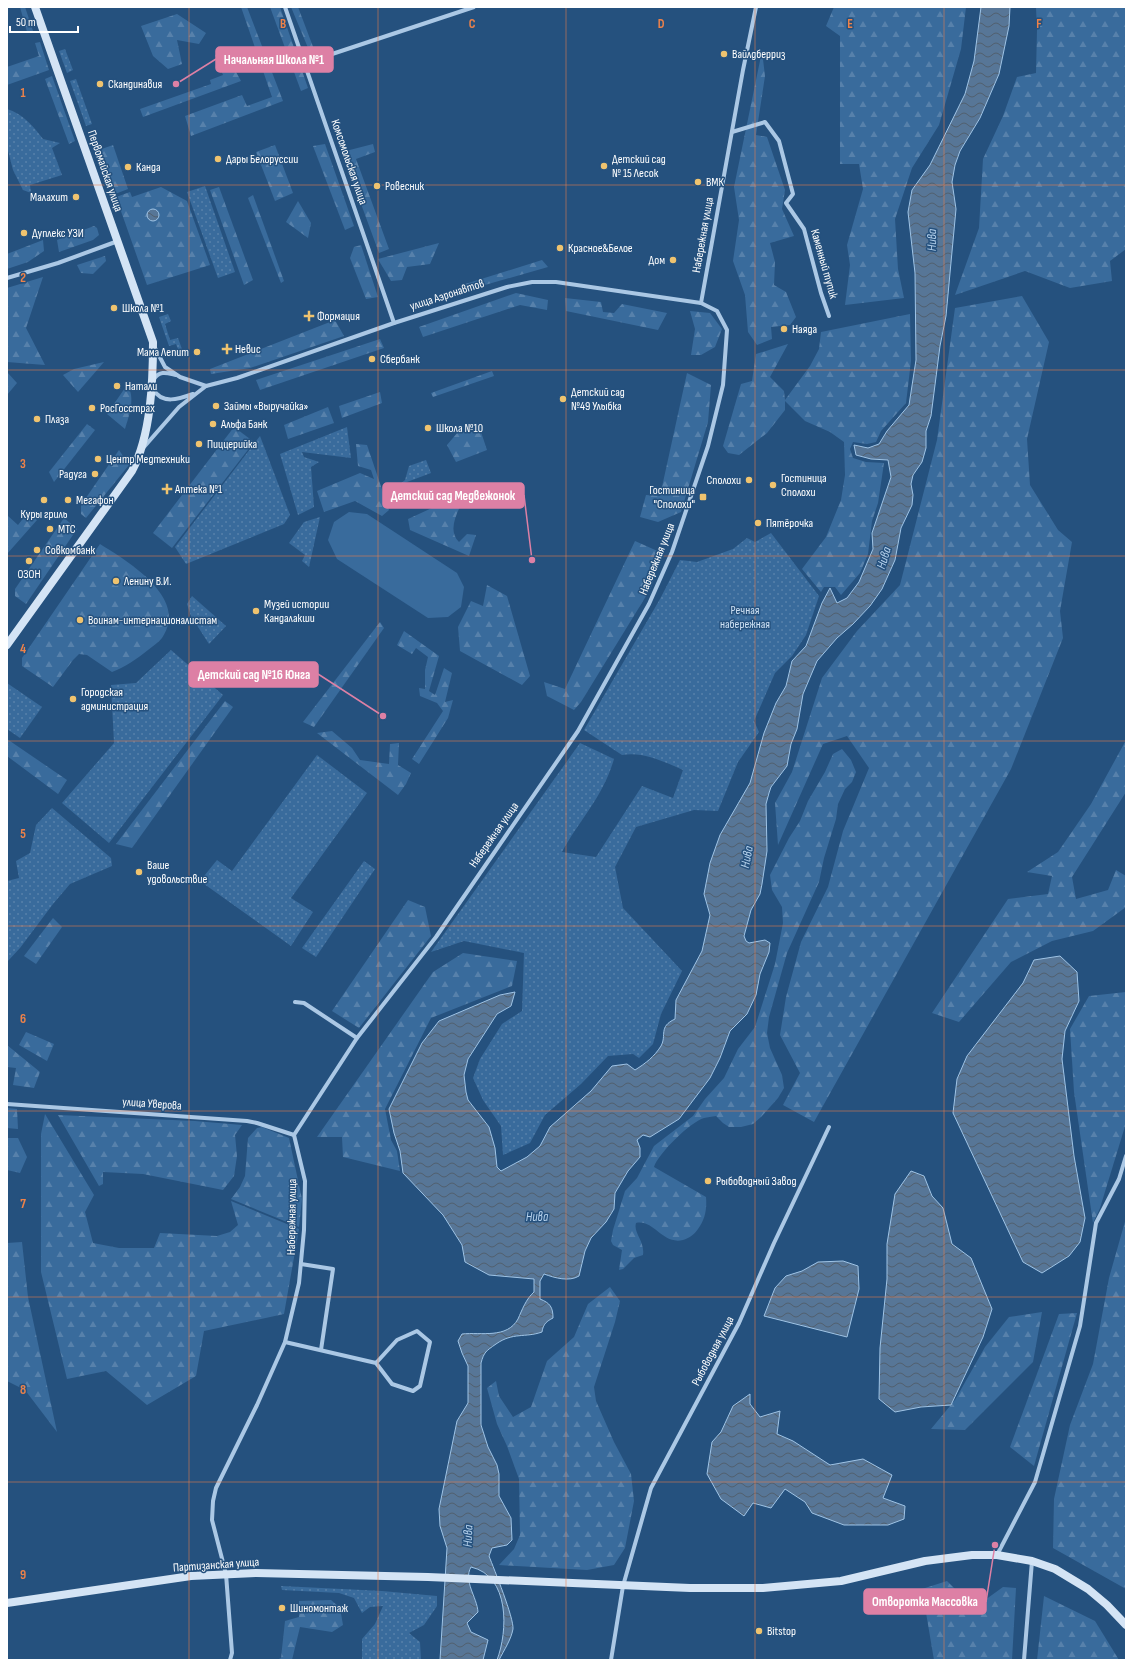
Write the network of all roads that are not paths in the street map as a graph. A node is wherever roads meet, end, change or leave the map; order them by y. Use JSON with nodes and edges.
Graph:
{"nodes":[{"id":1,"x":35,"y":7,"type":"edge"},
{"id":2,"x":285,"y":7,"type":"edge"},
{"id":3,"x":474,"y":7,"type":"edge"},
{"id":4,"x":756,"y":7,"type":"edge"},
{"id":5,"x":305,"y":63,"type":"junction"},
{"id":6,"x":732,"y":132,"type":"junction"},
{"id":7,"x":118,"y":241,"type":"junction"},
{"id":8,"x":7,"y":278,"type":"edge"},
{"id":9,"x":701,"y":303,"type":"junction"},
{"id":10,"x":829,"y":316,"type":"dead end"},
{"id":11,"x":394,"y":323,"type":"junction"},
{"id":12,"x":153,"y":342,"type":"junction"},
{"id":13,"x":180,"y":376,"type":"junction"},
{"id":14,"x":152,"y":384,"type":"junction"},
{"id":15,"x":206,"y":386,"type":"junction"},
{"id":16,"x":197,"y":393,"type":"junction"},
{"id":17,"x":141,"y":450,"type":"junction"},
{"id":18,"x":7,"y":645,"type":"edge"},
{"id":19,"x":295,"y":1002,"type":"dead end"},
{"id":20,"x":357,"y":1038,"type":"junction"},
{"id":21,"x":7,"y":1104,"type":"edge"},
{"id":22,"x":829,"y":1127,"type":"dead end"},
{"id":23,"x":294,"y":1135,"type":"junction"},
{"id":24,"x":1126,"y":1156,"type":"edge"},
{"id":25,"x":301,"y":1264,"type":"junction"},
{"id":26,"x":285,"y":1342,"type":"junction"},
{"id":27,"x":321,"y":1350,"type":"junction"},
{"id":28,"x":376,"y":1363,"type":"junction"},
{"id":29,"x":997,"y":1555,"type":"junction"},
{"id":30,"x":1032,"y":1561,"type":"junction"},
{"id":31,"x":226,"y":1574,"type":"junction"},
{"id":32,"x":623,"y":1586,"type":"junction"},
{"id":33,"x":7,"y":1603,"type":"edge"},
{"id":34,"x":1126,"y":1625,"type":"edge"},
{"id":35,"x":230,"y":1660,"type":"edge"},
{"id":36,"x":611,"y":1660,"type":"edge"},
{"id":37,"x":1024,"y":1660,"type":"edge"}],
"edges":[{"from":1,"to":7,"type":"main road","name":"Первомайская улица"},
{"from":2,"to":5,"type":"street","name":"Комсомольская улица"},
{"from":3,"to":5,"type":"street"},
{"from":4,"to":6,"type":"street","name":"Набережная улица"},
{"from":5,"to":11,"type":"street","name":"Комсомольская улица"},
{"from":6,"to":9,"type":"street","name":"Набережная улица"},
{"from":6,"to":10,"type":"street","name":"Каменный тупик"},
{"from":7,"to":8,"type":"street"},
{"from":7,"to":12,"type":"main road","name":"Первомайская улица"},
{"from":9,"to":11,"type":"street","name":"улица Аэронавтов"},
{"from":9,"to":20,"type":"street","name":"Набережная улица"},
{"from":11,"to":15,"type":"street","name":"улица Аэронавтов"},
{"from":12,"to":13,"type":"street","name":"Первомайская улица"},
{"from":12,"to":14,"type":"main road","name":"Первомайская улица"},
{"from":13,"to":14,"type":"street"},
{"from":13,"to":15,"type":"street","name":"Первомайская улица"},
{"from":14,"to":16,"type":"street"},
{"from":14,"to":17,"type":"main road","name":"Первомайская улица"},
{"from":15,"to":16,"type":"street","name":"Первомайская улица"},
{"from":16,"to":17,"type":"street","name":"Первомайская улица"},
{"from":17,"to":18,"type":"main road","name":"Первомайская улица"},
{"from":19,"to":20,"type":"street"},
{"from":20,"to":23,"type":"street","name":"Набережная улица"},
{"from":21,"to":23,"type":"street","name":"улица Уверова"},
{"from":22,"to":32,"type":"street","name":"Рыбоводная улица"},
{"from":23,"to":25,"type":"street","name":"Набережная улица"},
{"from":24,"to":29,"type":"street"},
{"from":25,"to":26,"type":"street","name":"Набережная улица"},
{"from":25,"to":27,"type":"street"},
{"from":26,"to":27,"type":"street"},
{"from":26,"to":31,"type":"street","name":"Набережная улица"},
{"from":27,"to":28,"type":"street"},
{"from":28,"to":28,"type":"street"},
{"from":29,"to":30,"type":"main road","name":"Партизанская улица"},
{"from":29,"to":32,"type":"main road","name":"Партизанская улица"},
{"from":30,"to":34,"type":"main road","name":"Партизанская улица"},
{"from":30,"to":37,"type":"street"},
{"from":31,"to":32,"type":"main road","name":"Партизанская улица"},
{"from":31,"to":33,"type":"main road","name":"Партизанская улица"},
{"from":31,"to":35,"type":"street","name":"Набережная улица"},
{"from":32,"to":36,"type":"street","name":"Рыбоводная улица"}]}
